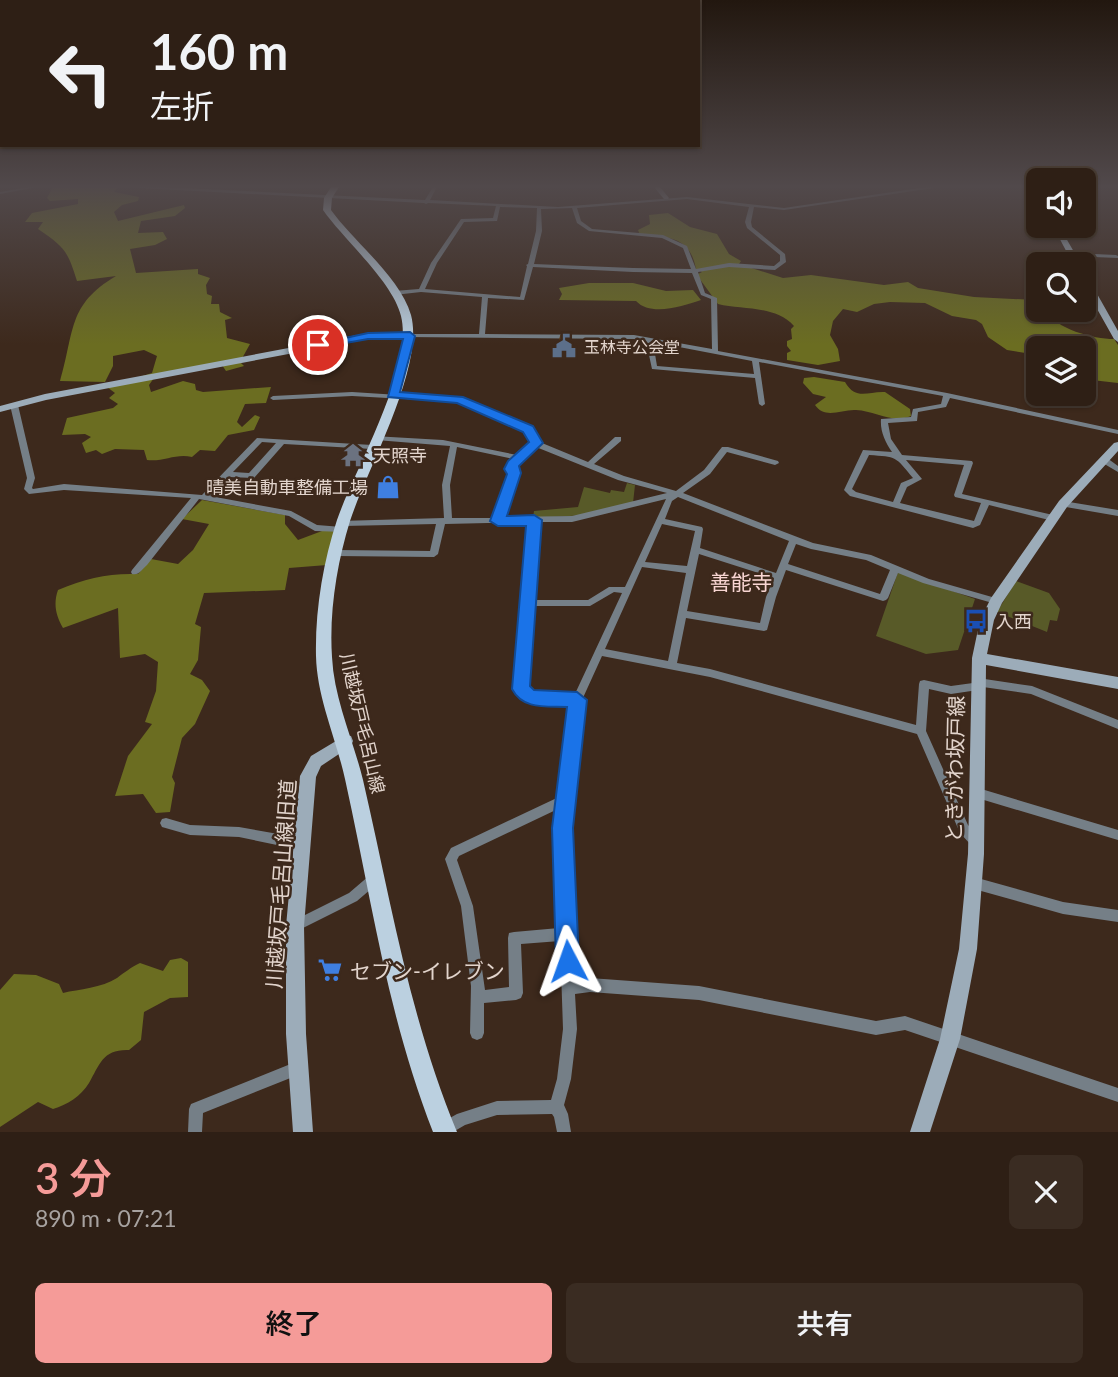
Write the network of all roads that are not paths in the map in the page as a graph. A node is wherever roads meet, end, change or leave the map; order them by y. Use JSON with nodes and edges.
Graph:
{"nodes":[{"id":1,"x":351,"y":240,"type":"edge"},
{"id":2,"x":450,"y":240,"type":"edge"},
{"id":3,"x":536,"y":240,"type":"edge"},
{"id":4,"x":669,"y":240,"type":"edge"},
{"id":5,"x":764,"y":240,"type":"edge"},
{"id":6,"x":1096,"y":256,"type":"edge"},
{"id":7,"x":1116,"y":257,"type":"dead end"},
{"id":8,"x":528,"y":265,"type":"junction"},
{"id":9,"x":694,"y":270,"type":"junction"},
{"id":10,"x":421,"y":290,"type":"junction"},
{"id":11,"x":394,"y":293,"type":"junction"},
{"id":12,"x":485,"y":296,"type":"junction"},
{"id":13,"x":1096,"y":299,"type":"edge"},
{"id":14,"x":410,"y":336,"type":"junction"},
{"id":15,"x":482,"y":337,"type":"junction"},
{"id":16,"x":1118,"y":339,"type":"edge"},
{"id":17,"x":649,"y":340,"type":"junction"},
{"id":18,"x":715,"y":352,"type":"junction"},
{"id":19,"x":755,"y":359,"type":"junction"},
{"id":20,"x":758,"y":376,"type":"junction"},
{"id":21,"x":393,"y":395,"type":"junction"},
{"id":22,"x":947,"y":395,"type":"junction"},
{"id":23,"x":273,"y":398,"type":"dead end"},
{"id":24,"x":762,"y":404,"type":"dead end"},
{"id":25,"x":14,"y":405,"type":"junction"},
{"id":26,"x":0,"y":409,"type":"edge"},
{"id":27,"x":1118,"y":432,"type":"edge"},
{"id":28,"x":618,"y":439,"type":"dead end"},
{"id":29,"x":282,"y":441,"type":"junction"},
{"id":30,"x":374,"y":442,"type":"junction"},
{"id":31,"x":536,"y":443,"type":"junction"},
{"id":32,"x":1118,"y":445,"type":"edge"},
{"id":33,"x":454,"y":446,"type":"junction"},
{"id":34,"x":896,"y":456,"type":"junction"},
{"id":35,"x":518,"y":458,"type":"junction"},
{"id":36,"x":1104,"y":460,"type":"junction"},
{"id":37,"x":775,"y":463,"type":"dead end"},
{"id":38,"x":589,"y":465,"type":"junction"},
{"id":39,"x":1118,"y":470,"type":"edge"},
{"id":40,"x":227,"y":474,"type":"junction"},
{"id":41,"x":675,"y":493,"type":"junction"},
{"id":42,"x":201,"y":497,"type":"junction"},
{"id":43,"x":986,"y":502,"type":"junction"},
{"id":44,"x":896,"y":503,"type":"junction"},
{"id":45,"x":1063,"y":504,"type":"junction"},
{"id":46,"x":1118,"y":513,"type":"edge"},
{"id":47,"x":1053,"y":518,"type":"junction"},
{"id":48,"x":534,"y":520,"type":"junction"},
{"id":49,"x":659,"y":520,"type":"junction"},
{"id":50,"x":498,"y":521,"type":"junction"},
{"id":51,"x":444,"y":522,"type":"junction"},
{"id":52,"x":342,"y":526,"type":"junction"},
{"id":53,"x":793,"y":539,"type":"junction"},
{"id":54,"x":697,"y":550,"type":"junction"},
{"id":55,"x":337,"y":553,"type":"junction"},
{"id":56,"x":639,"y":564,"type":"junction"},
{"id":57,"x":784,"y":566,"type":"junction"},
{"id":58,"x":895,"y":568,"type":"junction"},
{"id":59,"x":691,"y":570,"type":"junction"},
{"id":60,"x":135,"y":572,"type":"dead end"},
{"id":61,"x":780,"y":577,"type":"junction"},
{"id":62,"x":628,"y":590,"type":"junction"},
{"id":63,"x":996,"y":601,"type":"junction"},
{"id":64,"x":527,"y":603,"type":"junction"},
{"id":65,"x":684,"y":614,"type":"junction"},
{"id":66,"x":599,"y":652,"type":"junction"},
{"id":67,"x":979,"y":658,"type":"junction"},
{"id":68,"x":672,"y":664,"type":"junction"},
{"id":69,"x":1118,"y":683,"type":"edge"},
{"id":70,"x":978,"y":684,"type":"junction"},
{"id":71,"x":577,"y":700,"type":"junction"},
{"id":72,"x":1118,"y":725,"type":"edge"},
{"id":73,"x":921,"y":731,"type":"junction"},
{"id":74,"x":345,"y":741,"type":"junction"},
{"id":75,"x":978,"y":793,"type":"junction"},
{"id":76,"x":565,"y":800,"type":"junction"},
{"id":77,"x":166,"y":823,"type":"dead end"},
{"id":78,"x":1118,"y":835,"type":"edge"},
{"id":79,"x":976,"y":842,"type":"junction"},
{"id":80,"x":301,"y":844,"type":"junction"},
{"id":81,"x":376,"y":878,"type":"junction"},
{"id":82,"x":974,"y":883,"type":"junction"},
{"id":83,"x":1118,"y":916,"type":"edge"},
{"id":84,"x":295,"y":926,"type":"junction"},
{"id":85,"x":565,"y":934,"type":"junction"},
{"id":86,"x":570,"y":988,"type":"junction"},
{"id":87,"x":478,"y":997,"type":"junction"},
{"id":88,"x":477,"y":1033,"type":"dead end"},
{"id":89,"x":950,"y":1039,"type":"junction"},
{"id":90,"x":298,"y":1068,"type":"junction"},
{"id":91,"x":1118,"y":1095,"type":"edge"},
{"id":92,"x":556,"y":1107,"type":"junction"},
{"id":93,"x":445,"y":1131,"type":"edge"},
{"id":94,"x":195,"y":1132,"type":"edge"},
{"id":95,"x":303,"y":1132,"type":"edge"},
{"id":96,"x":564,"y":1132,"type":"edge"},
{"id":97,"x":920,"y":1132,"type":"edge"}],
"edges":[{"from":1,"to":11,"type":"main road"},
{"from":2,"to":10,"type":"street"},
{"from":3,"to":8,"type":"street"},
{"from":4,"to":9,"type":"street"},
{"from":5,"to":9,"type":"street"},
{"from":6,"to":7,"type":"street"},
{"from":8,"to":9,"type":"street"},
{"from":8,"to":12,"type":"street"},
{"from":9,"to":18,"type":"street"},
{"from":10,"to":11,"type":"street"},
{"from":10,"to":12,"type":"street"},
{"from":11,"to":14,"type":"main road"},
{"from":12,"to":15,"type":"street"},
{"from":13,"to":16,"type":"main road"},
{"from":14,"to":15,"type":"street"},
{"from":14,"to":21,"type":"main road","name":"川越坂戸毛呂山線"},
{"from":14,"to":25,"type":"main road"},
{"from":15,"to":17,"type":"street"},
{"from":17,"to":18,"type":"street"},
{"from":17,"to":20,"type":"street"},
{"from":18,"to":19,"type":"street"},
{"from":19,"to":20,"type":"street"},
{"from":19,"to":22,"type":"street"},
{"from":20,"to":24,"type":"street"},
{"from":21,"to":23,"type":"street"},
{"from":21,"to":30,"type":"main road","name":"川越坂戸毛呂山線"},
{"from":21,"to":31,"type":"street"},
{"from":22,"to":27,"type":"street"},
{"from":22,"to":34,"type":"street"},
{"from":25,"to":26,"type":"main road"},
{"from":25,"to":42,"type":"street"},
{"from":28,"to":38,"type":"street"},
{"from":29,"to":30,"type":"street"},
{"from":29,"to":40,"type":"street"},
{"from":29,"to":40,"type":"street"},
{"from":30,"to":33,"type":"street"},
{"from":30,"to":52,"type":"main road","name":"川越坂戸毛呂山線"},
{"from":31,"to":35,"type":"street"},
{"from":31,"to":38,"type":"street"},
{"from":32,"to":36,"type":"main road","name":"ときがわ坂戸線"},
{"from":33,"to":35,"type":"street"},
{"from":33,"to":51,"type":"street"},
{"from":34,"to":43,"type":"street"},
{"from":34,"to":44,"type":"street"},
{"from":34,"to":44,"type":"street"},
{"from":35,"to":50,"type":"street"},
{"from":36,"to":39,"type":"street"},
{"from":36,"to":45,"type":"main road","name":"ときがわ坂戸線"},
{"from":37,"to":41,"type":"street"},
{"from":38,"to":41,"type":"street"},
{"from":40,"to":42,"type":"street"},
{"from":41,"to":48,"type":"street"},
{"from":41,"to":49,"type":"street"},
{"from":41,"to":53,"type":"street"},
{"from":42,"to":52,"type":"street"},
{"from":42,"to":60,"type":"street"},
{"from":43,"to":44,"type":"street"},
{"from":43,"to":47,"type":"street"},
{"from":45,"to":46,"type":"street"},
{"from":45,"to":47,"type":"main road","name":"ときがわ坂戸線"},
{"from":47,"to":63,"type":"main road","name":"ときがわ坂戸線"},
{"from":48,"to":50,"type":"street"},
{"from":48,"to":64,"type":"street"},
{"from":49,"to":54,"type":"street"},
{"from":49,"to":56,"type":"street"},
{"from":50,"to":51,"type":"street"},
{"from":51,"to":52,"type":"street"},
{"from":51,"to":55,"type":"street"},
{"from":52,"to":55,"type":"main road","name":"川越坂戸毛呂山線"},
{"from":53,"to":57,"type":"street"},
{"from":53,"to":58,"type":"street"},
{"from":54,"to":59,"type":"street"},
{"from":54,"to":61,"type":"street"},
{"from":55,"to":74,"type":"main road","name":"川越坂戸毛呂山線"},
{"from":56,"to":59,"type":"street"},
{"from":56,"to":62,"type":"street"},
{"from":57,"to":58,"type":"street"},
{"from":57,"to":61,"type":"street"},
{"from":58,"to":63,"type":"street"},
{"from":59,"to":65,"type":"street"},
{"from":61,"to":65,"type":"street"},
{"from":62,"to":64,"type":"street"},
{"from":62,"to":66,"type":"street"},
{"from":63,"to":67,"type":"main road","name":"ときがわ坂戸線"},
{"from":64,"to":71,"type":"street"},
{"from":65,"to":68,"type":"street"},
{"from":66,"to":68,"type":"street"},
{"from":66,"to":71,"type":"street"},
{"from":67,"to":69,"type":"main road"},
{"from":67,"to":70,"type":"main road","name":"ときがわ坂戸線"},
{"from":68,"to":73,"type":"street"},
{"from":70,"to":72,"type":"street"},
{"from":70,"to":73,"type":"street"},
{"from":70,"to":75,"type":"main road","name":"ときがわ坂戸線"},
{"from":71,"to":76,"type":"street"},
{"from":73,"to":79,"type":"street"},
{"from":74,"to":80,"type":"main road","name":"川越坂戸毛呂山線旧道"},
{"from":74,"to":81,"type":"main road","name":"川越坂戸毛呂山線"},
{"from":75,"to":78,"type":"street"},
{"from":75,"to":79,"type":"main road","name":"ときがわ坂戸線"},
{"from":76,"to":85,"type":"street"},
{"from":76,"to":87,"type":"street"},
{"from":77,"to":80,"type":"street"},
{"from":79,"to":82,"type":"main road","name":"ときがわ坂戸線"},
{"from":80,"to":84,"type":"main road","name":"川越坂戸毛呂山線旧道"},
{"from":81,"to":84,"type":"street"},
{"from":81,"to":93,"type":"main road","name":"川越坂戸毛呂山線"},
{"from":82,"to":83,"type":"street"},
{"from":82,"to":89,"type":"main road","name":"ときがわ坂戸線"},
{"from":84,"to":90,"type":"main road","name":"川越坂戸毛呂山線旧道"},
{"from":85,"to":86,"type":"street"},
{"from":85,"to":87,"type":"street"},
{"from":86,"to":89,"type":"street"},
{"from":86,"to":92,"type":"street"},
{"from":87,"to":88,"type":"street"},
{"from":89,"to":91,"type":"street"},
{"from":89,"to":97,"type":"main road","name":"ときがわ坂戸線"},
{"from":90,"to":94,"type":"street"},
{"from":90,"to":95,"type":"main road","name":"川越坂戸毛呂山線旧道"},
{"from":92,"to":93,"type":"street"},
{"from":92,"to":96,"type":"street"}]}
